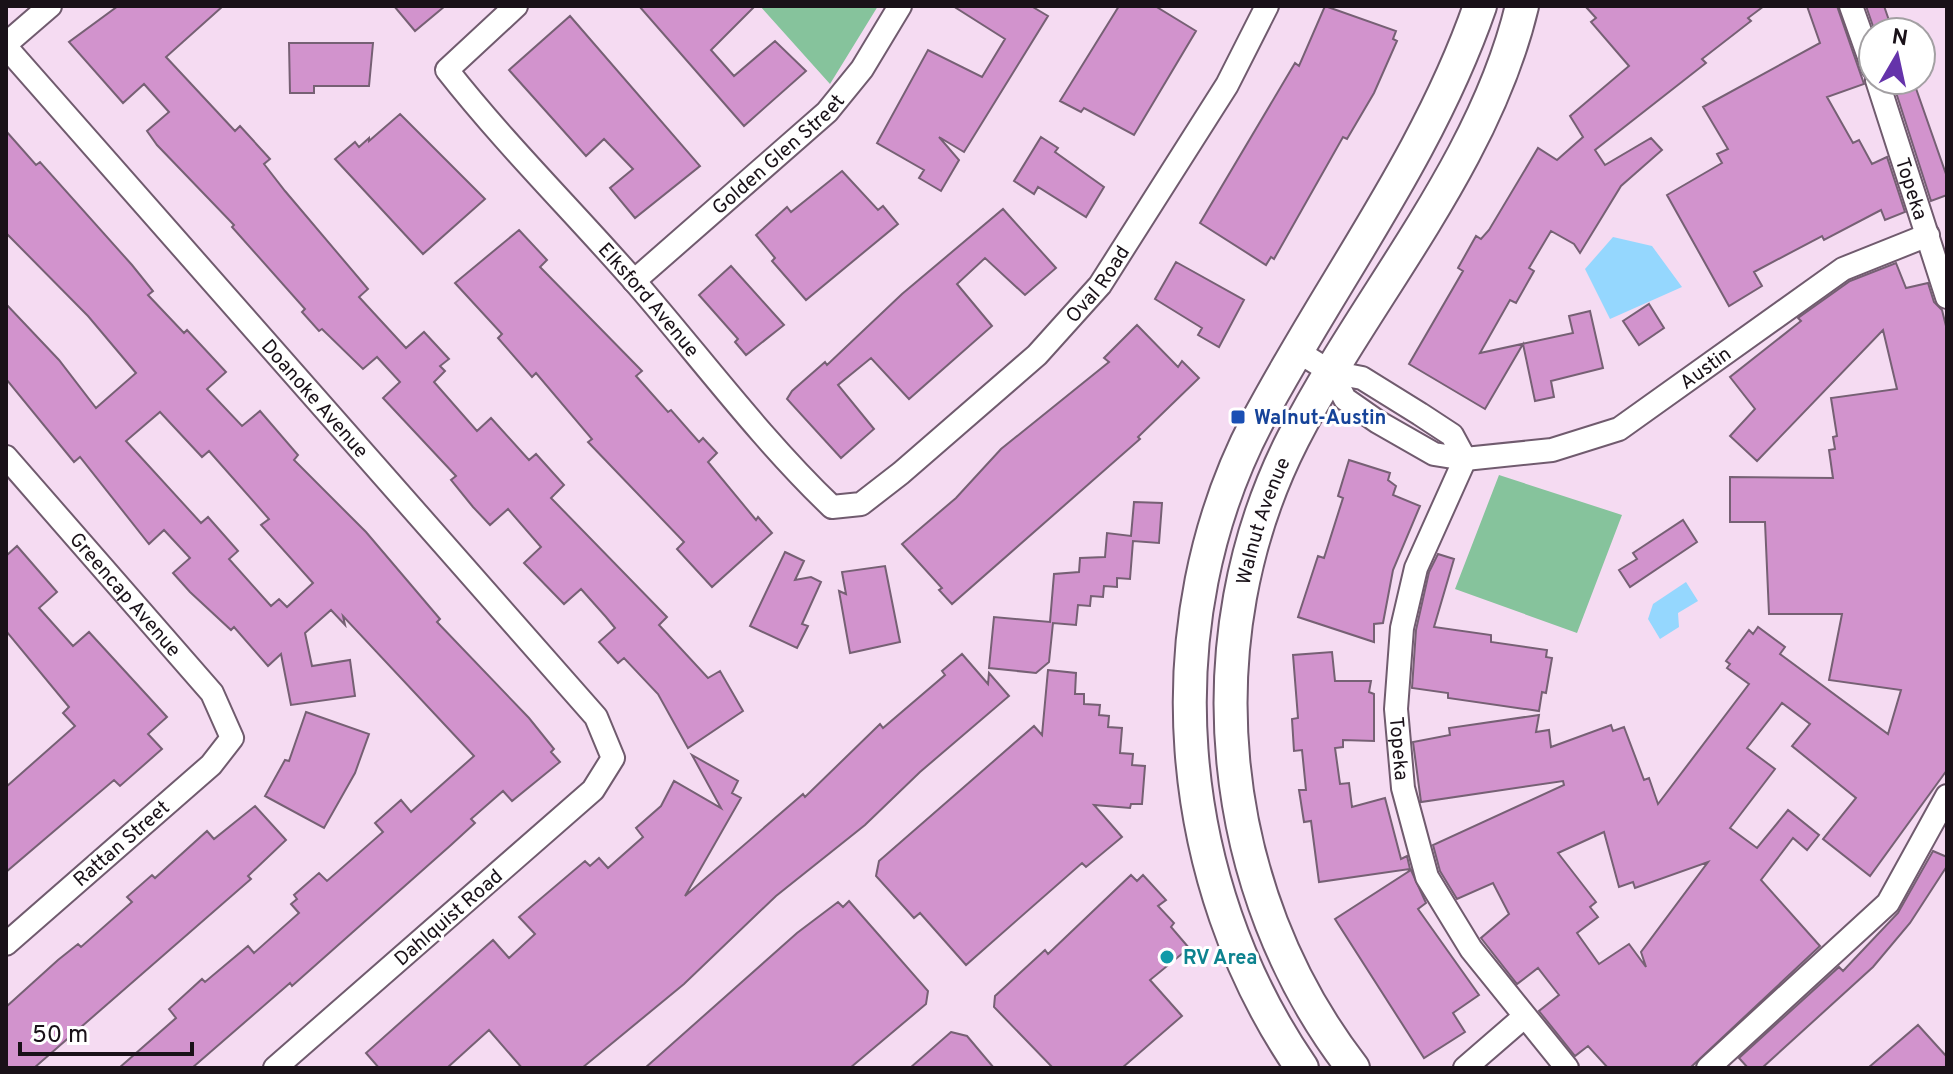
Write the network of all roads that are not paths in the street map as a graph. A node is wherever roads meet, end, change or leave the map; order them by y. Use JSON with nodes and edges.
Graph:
{"nodes":[{"id":1,"x":50,"y":6,"type":"edge"},
{"id":2,"x":516,"y":6,"type":"edge"},
{"id":3,"x":900,"y":6,"type":"edge"},
{"id":4,"x":1267,"y":6,"type":"edge"},
{"id":5,"x":1480,"y":6,"type":"edge"},
{"id":6,"x":1520,"y":14,"type":"edge"},
{"id":7,"x":6,"y":46,"type":"edge"},
{"id":8,"x":1882,"y":96,"type":"edge"},
{"id":9,"x":1928,"y":235,"type":"junction"},
{"id":10,"x":634,"y":281,"type":"junction"},
{"id":11,"x":1947,"y":297,"type":"edge"},
{"id":12,"x":1297,"y":351,"type":"junction"},
{"id":13,"x":1331,"y":372,"type":"junction"},
{"id":14,"x":6,"y":457,"type":"edge"},
{"id":15,"x":1465,"y":459,"type":"junction"},
{"id":16,"x":861,"y":504,"type":"joint"},
{"id":17,"x":232,"y":738,"type":"joint"},
{"id":18,"x":613,"y":758,"type":"joint"},
{"id":19,"x":1947,"y":796,"type":"edge"},
{"id":20,"x":6,"y":944,"type":"edge"},
{"id":21,"x":1524,"y":1017,"type":"junction"},
{"id":22,"x":275,"y":1068,"type":"edge"},
{"id":23,"x":1302,"y":1068,"type":"edge"},
{"id":24,"x":1353,"y":1068,"type":"edge"},
{"id":25,"x":1465,"y":1068,"type":"edge"},
{"id":26,"x":1567,"y":1068,"type":"edge"},
{"id":27,"x":1708,"y":1068,"type":"edge"}],
"edges":[{"from":1,"to":7,"type":"street"},
{"from":2,"to":10,"type":"street","name":"Elksford Avenue"},
{"from":3,"to":10,"type":"street","name":"Golden Glen Street"},
{"from":4,"to":16,"type":"street","name":"Oval Road"},
{"from":5,"to":6,"type":"main road"},
{"from":5,"to":12,"type":"main road","name":"Walnut Avenue"},
{"from":6,"to":13,"type":"main road","name":"Walnut Avenue"},
{"from":7,"to":18,"type":"street","name":"Doanoke Avenue"},
{"from":8,"to":9,"type":"street","name":"Topeka"},
{"from":9,"to":11,"type":"street","name":"Topeka"},
{"from":9,"to":15,"type":"street","name":"Austin"},
{"from":10,"to":16,"type":"street","name":"Elksford Avenue"},
{"from":12,"to":13,"type":"street"},
{"from":12,"to":23,"type":"main road","name":"Walnut Avenue"},
{"from":13,"to":15,"type":"street"},
{"from":13,"to":24,"type":"main road","name":"Walnut Avenue"},
{"from":14,"to":17,"type":"street","name":"Greencap Avenue"},
{"from":15,"to":21,"type":"street","name":"Topeka"},
{"from":17,"to":20,"type":"street","name":"Rattan Street"},
{"from":18,"to":22,"type":"street","name":"Dahlquist Road"},
{"from":19,"to":27,"type":"street"},
{"from":21,"to":25,"type":"street"},
{"from":21,"to":26,"type":"street","name":"Topeka"}]}
